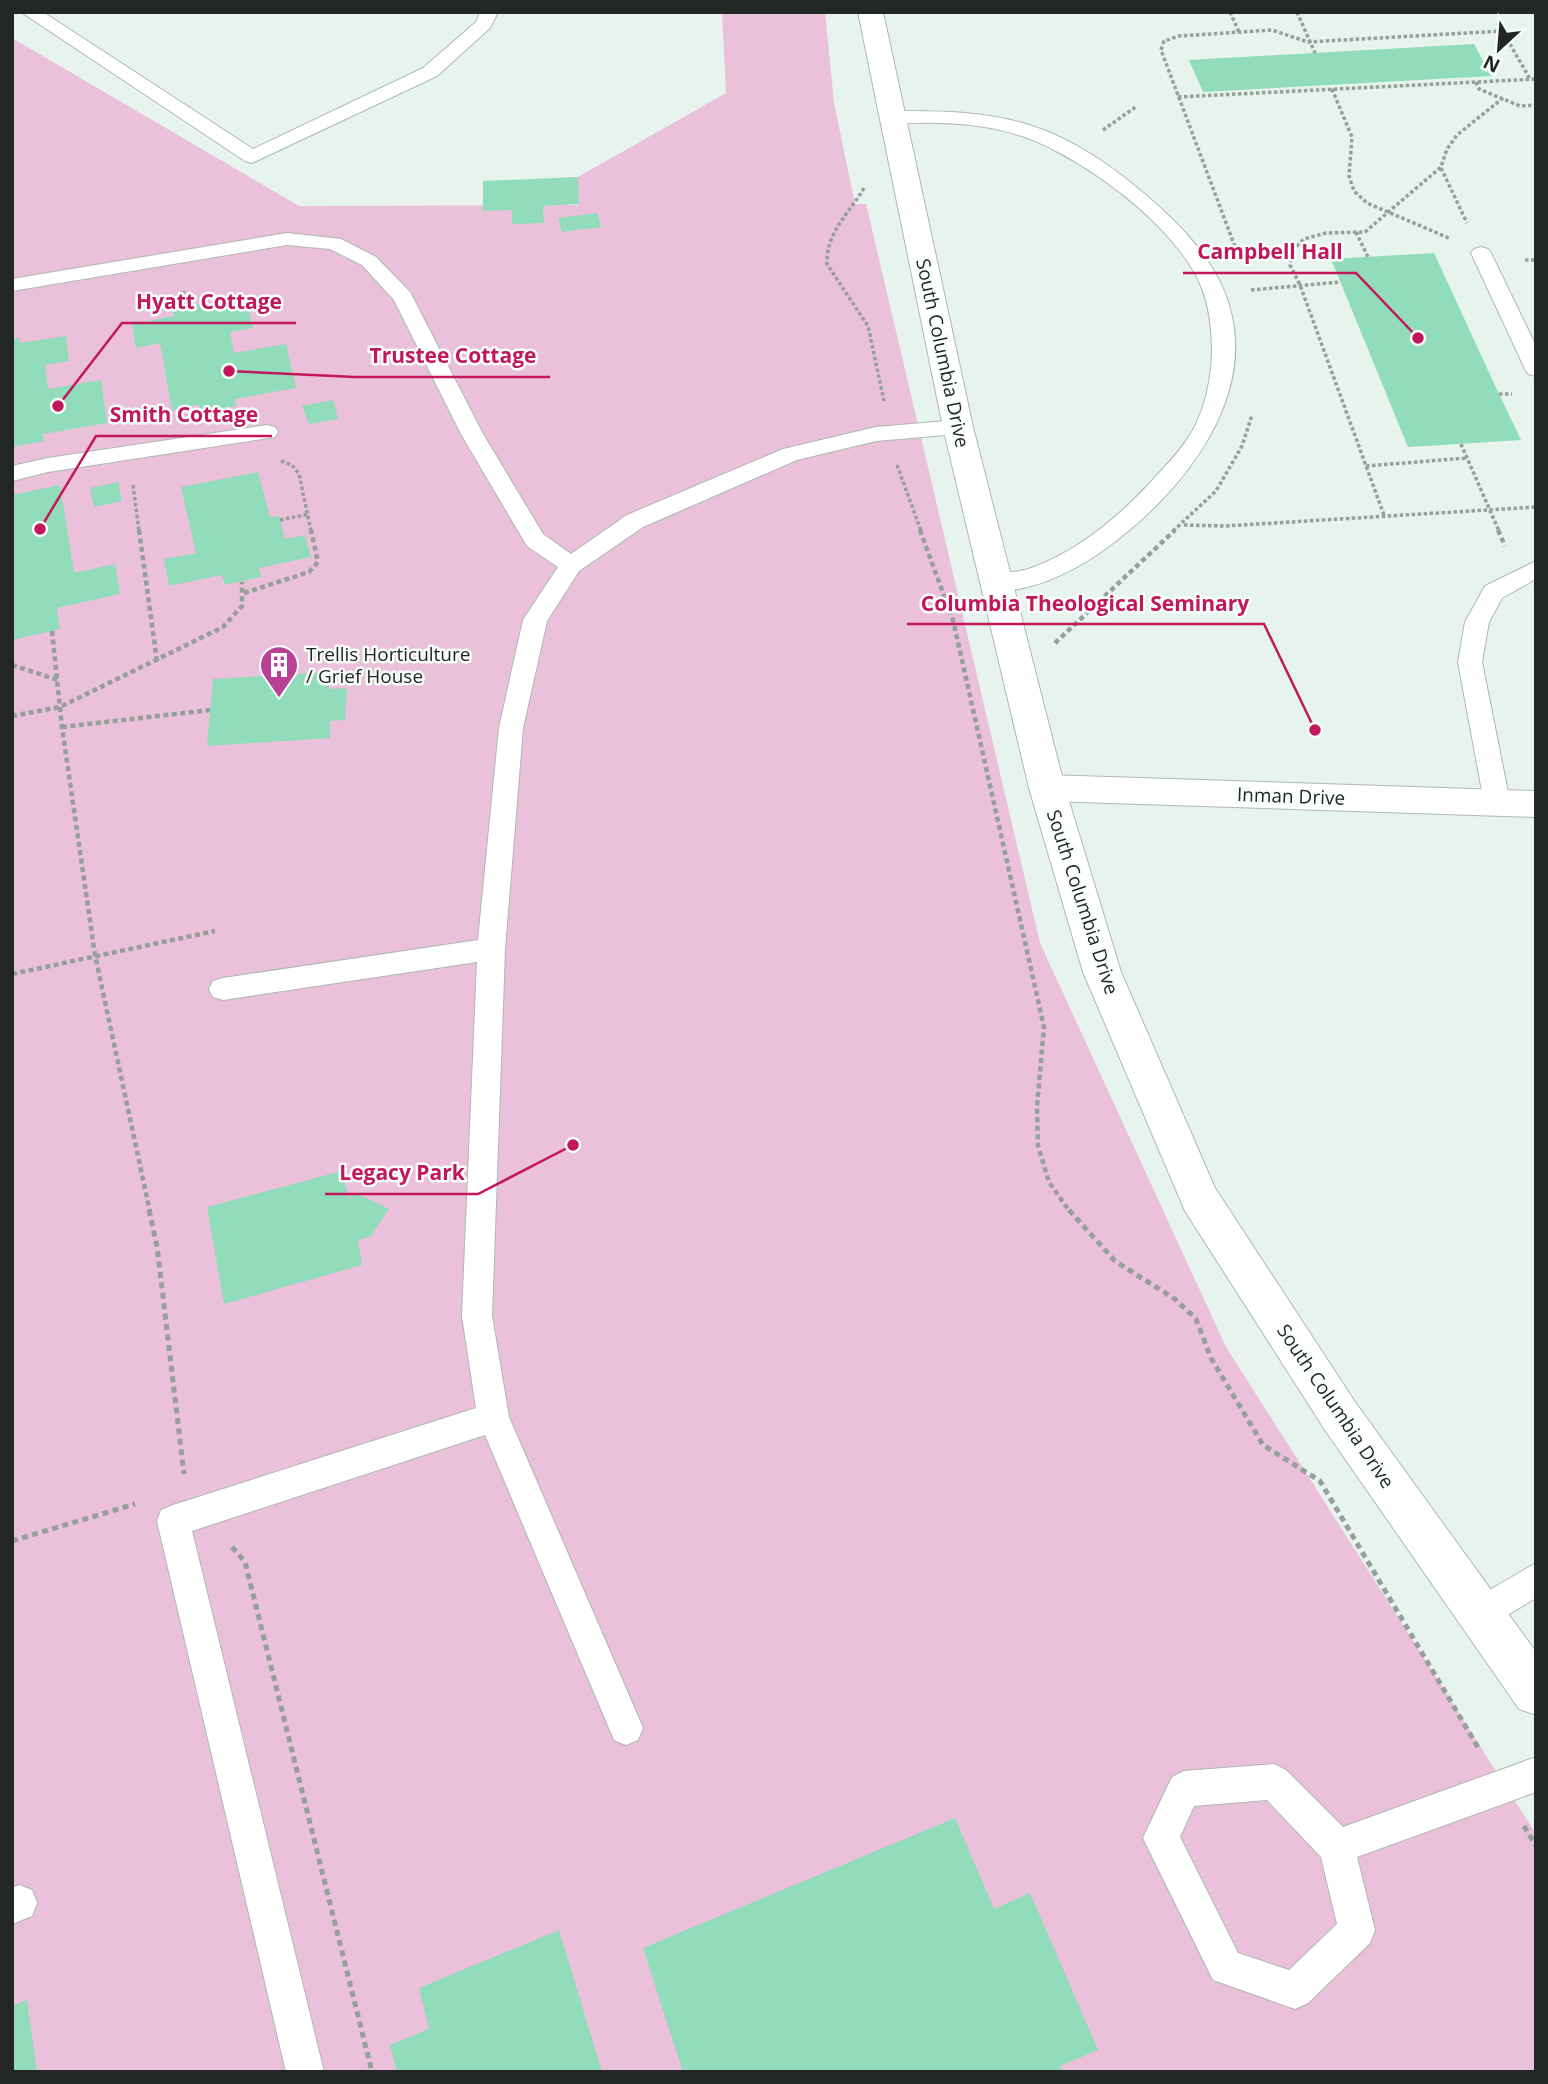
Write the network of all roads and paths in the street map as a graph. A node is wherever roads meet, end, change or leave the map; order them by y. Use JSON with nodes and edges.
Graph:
{"nodes":[{"id":1,"x":30,"y":12,"type":"edge"},
{"id":2,"x":489,"y":12,"type":"edge"},
{"id":3,"x":870,"y":12,"type":"edge"},
{"id":4,"x":1230,"y":12,"type":"edge"},
{"id":5,"x":1297,"y":12,"type":"edge"},
{"id":6,"x":1498,"y":23,"type":"dead end"},
{"id":7,"x":1502,"y":31,"type":"junction"},
{"id":8,"x":1239,"y":32,"type":"junction"},
{"id":9,"x":1308,"y":42,"type":"junction"},
{"id":10,"x":1315,"y":53,"type":"dead end"},
{"id":11,"x":1530,"y":79,"type":"junction"},
{"id":12,"x":1536,"y":79,"type":"edge"},
{"id":13,"x":1476,"y":82,"type":"junction"},
{"id":14,"x":1332,"y":89,"type":"junction"},
{"id":15,"x":1178,"y":97,"type":"junction"},
{"id":16,"x":1503,"y":98,"type":"junction"},
{"id":17,"x":1536,"y":105,"type":"edge"},
{"id":18,"x":893,"y":117,"type":"junction"},
{"id":19,"x":1441,"y":167,"type":"junction"},
{"id":20,"x":1389,"y":212,"type":"junction"},
{"id":21,"x":1356,"y":232,"type":"junction"},
{"id":22,"x":1481,"y":253,"type":"junction"},
{"id":23,"x":1368,"y":257,"type":"dead end"},
{"id":24,"x":1241,"y":263,"type":"dead end"},
{"id":25,"x":12,"y":285,"type":"edge"},
{"id":26,"x":1536,"y":369,"type":"edge"},
{"id":27,"x":958,"y":427,"type":"junction"},
{"id":28,"x":267,"y":432,"type":"dead end"},
{"id":29,"x":1461,"y":444,"type":"dead end"},
{"id":30,"x":129,"y":452,"type":"junction"},
{"id":31,"x":1467,"y":458,"type":"junction"},
{"id":32,"x":278,"y":459,"type":"dead end"},
{"id":33,"x":1366,"y":466,"type":"junction"},
{"id":34,"x":12,"y":474,"type":"edge"},
{"id":35,"x":1536,"y":507,"type":"edge"},
{"id":36,"x":1489,"y":509,"type":"junction"},
{"id":37,"x":309,"y":514,"type":"junction"},
{"id":38,"x":1384,"y":515,"type":"junction"},
{"id":39,"x":280,"y":520,"type":"dead end"},
{"id":40,"x":1182,"y":525,"type":"dead end"},
{"id":41,"x":570,"y":565,"type":"junction"},
{"id":42,"x":1528,"y":573,"type":"edge"},
{"id":43,"x":242,"y":582,"type":"dead end"},
{"id":44,"x":996,"y":582,"type":"junction"},
{"id":45,"x":244,"y":593,"type":"junction"},
{"id":46,"x":52,"y":631,"type":"dead end"},
{"id":47,"x":157,"y":661,"type":"junction"},
{"id":48,"x":12,"y":666,"type":"edge"},
{"id":49,"x":58,"y":680,"type":"junction"},
{"id":50,"x":60,"y":707,"type":"junction"},
{"id":51,"x":210,"y":710,"type":"dead end"},
{"id":52,"x":12,"y":716,"type":"edge"},
{"id":53,"x":62,"y":727,"type":"junction"},
{"id":54,"x":1047,"y":788,"type":"junction"},
{"id":55,"x":1497,"y":802,"type":"junction"},
{"id":56,"x":1536,"y":804,"type":"edge"},
{"id":57,"x":215,"y":931,"type":"dead end"},
{"id":58,"x":491,"y":949,"type":"junction"},
{"id":59,"x":95,"y":955,"type":"junction"},
{"id":60,"x":12,"y":974,"type":"edge"},
{"id":61,"x":223,"y":989,"type":"dead end"},
{"id":62,"x":493,"y":1417,"type":"junction"},
{"id":63,"x":146,"y":1501,"type":"dead end"},
{"id":64,"x":202,"y":1511,"type":"junction"},
{"id":65,"x":12,"y":1541,"type":"edge"},
{"id":66,"x":1536,"y":1579,"type":"edge"},
{"id":67,"x":1481,"y":1614,"type":"junction"},
{"id":68,"x":1536,"y":1692,"type":"edge"},
{"id":69,"x":626,"y":1728,"type":"dead end"},
{"id":70,"x":1536,"y":1773,"type":"edge"},
{"id":71,"x":1337,"y":1847,"type":"junction"},
{"id":72,"x":305,"y":2072,"type":"edge"},
{"id":73,"x":372,"y":2072,"type":"edge"}],
"edges":[{"from":1,"to":2,"type":"lane"},
{"from":3,"to":18,"type":"main road","name":"South Columbia Drive"},
{"from":4,"to":8,"type":"path"},
{"from":5,"to":9,"type":"path"},
{"from":6,"to":7,"type":"path"},
{"from":7,"to":9,"type":"path"},
{"from":7,"to":11,"type":"path"},
{"from":8,"to":9,"type":"path"},
{"from":8,"to":15,"type":"path"},
{"from":9,"to":10,"type":"path"},
{"from":11,"to":12,"type":"path"},
{"from":11,"to":13,"type":"path"},
{"from":13,"to":14,"type":"path"},
{"from":13,"to":16,"type":"path"},
{"from":14,"to":15,"type":"path"},
{"from":14,"to":20,"type":"path"},
{"from":15,"to":24,"type":"path"},
{"from":16,"to":17,"type":"path"},
{"from":16,"to":19,"type":"path"},
{"from":18,"to":27,"type":"main road","name":"South Columbia Drive"},
{"from":18,"to":44,"type":"lane"},
{"from":19,"to":20,"type":"path"},
{"from":19,"to":22,"type":"path"},
{"from":20,"to":21,"type":"path"},
{"from":20,"to":22,"type":"path"},
{"from":21,"to":23,"type":"path"},
{"from":21,"to":33,"type":"path"},
{"from":22,"to":26,"type":"lane"},
{"from":25,"to":41,"type":"lane"},
{"from":27,"to":41,"type":"lane"},
{"from":27,"to":44,"type":"main road","name":"South Columbia Drive"},
{"from":28,"to":30,"type":"lane"},
{"from":29,"to":31,"type":"path"},
{"from":30,"to":34,"type":"lane"},
{"from":30,"to":47,"type":"path"},
{"from":31,"to":33,"type":"path"},
{"from":31,"to":36,"type":"path"},
{"from":32,"to":37,"type":"path"},
{"from":33,"to":38,"type":"path"},
{"from":35,"to":36,"type":"path"},
{"from":36,"to":38,"type":"path"},
{"from":36,"to":42,"type":"path"},
{"from":37,"to":39,"type":"path"},
{"from":37,"to":45,"type":"path"},
{"from":38,"to":40,"type":"path"},
{"from":41,"to":58,"type":"lane"},
{"from":42,"to":55,"type":"lane"},
{"from":43,"to":45,"type":"path"},
{"from":44,"to":54,"type":"main road","name":"South Columbia Drive"},
{"from":45,"to":47,"type":"path"},
{"from":46,"to":49,"type":"path"},
{"from":47,"to":50,"type":"path"},
{"from":48,"to":49,"type":"path"},
{"from":49,"to":50,"type":"path"},
{"from":50,"to":52,"type":"path"},
{"from":50,"to":53,"type":"path"},
{"from":51,"to":53,"type":"path"},
{"from":53,"to":59,"type":"path"},
{"from":54,"to":55,"type":"main road","name":"Inman Drive"},
{"from":54,"to":67,"type":"main road","name":"South Columbia Drive"},
{"from":55,"to":56,"type":"main road","name":"Inman Drive"},
{"from":57,"to":59,"type":"path"},
{"from":58,"to":61,"type":"lane"},
{"from":58,"to":62,"type":"lane"},
{"from":59,"to":60,"type":"path"},
{"from":59,"to":64,"type":"path"},
{"from":62,"to":64,"type":"lane"},
{"from":62,"to":69,"type":"lane"},
{"from":63,"to":65,"type":"path"},
{"from":64,"to":72,"type":"lane"},
{"from":64,"to":73,"type":"path"},
{"from":66,"to":67,"type":"lane"},
{"from":67,"to":68,"type":"main road","name":"South Columbia Drive"},
{"from":70,"to":71,"type":"lane"},
{"from":71,"to":71,"type":"lane"}]}
